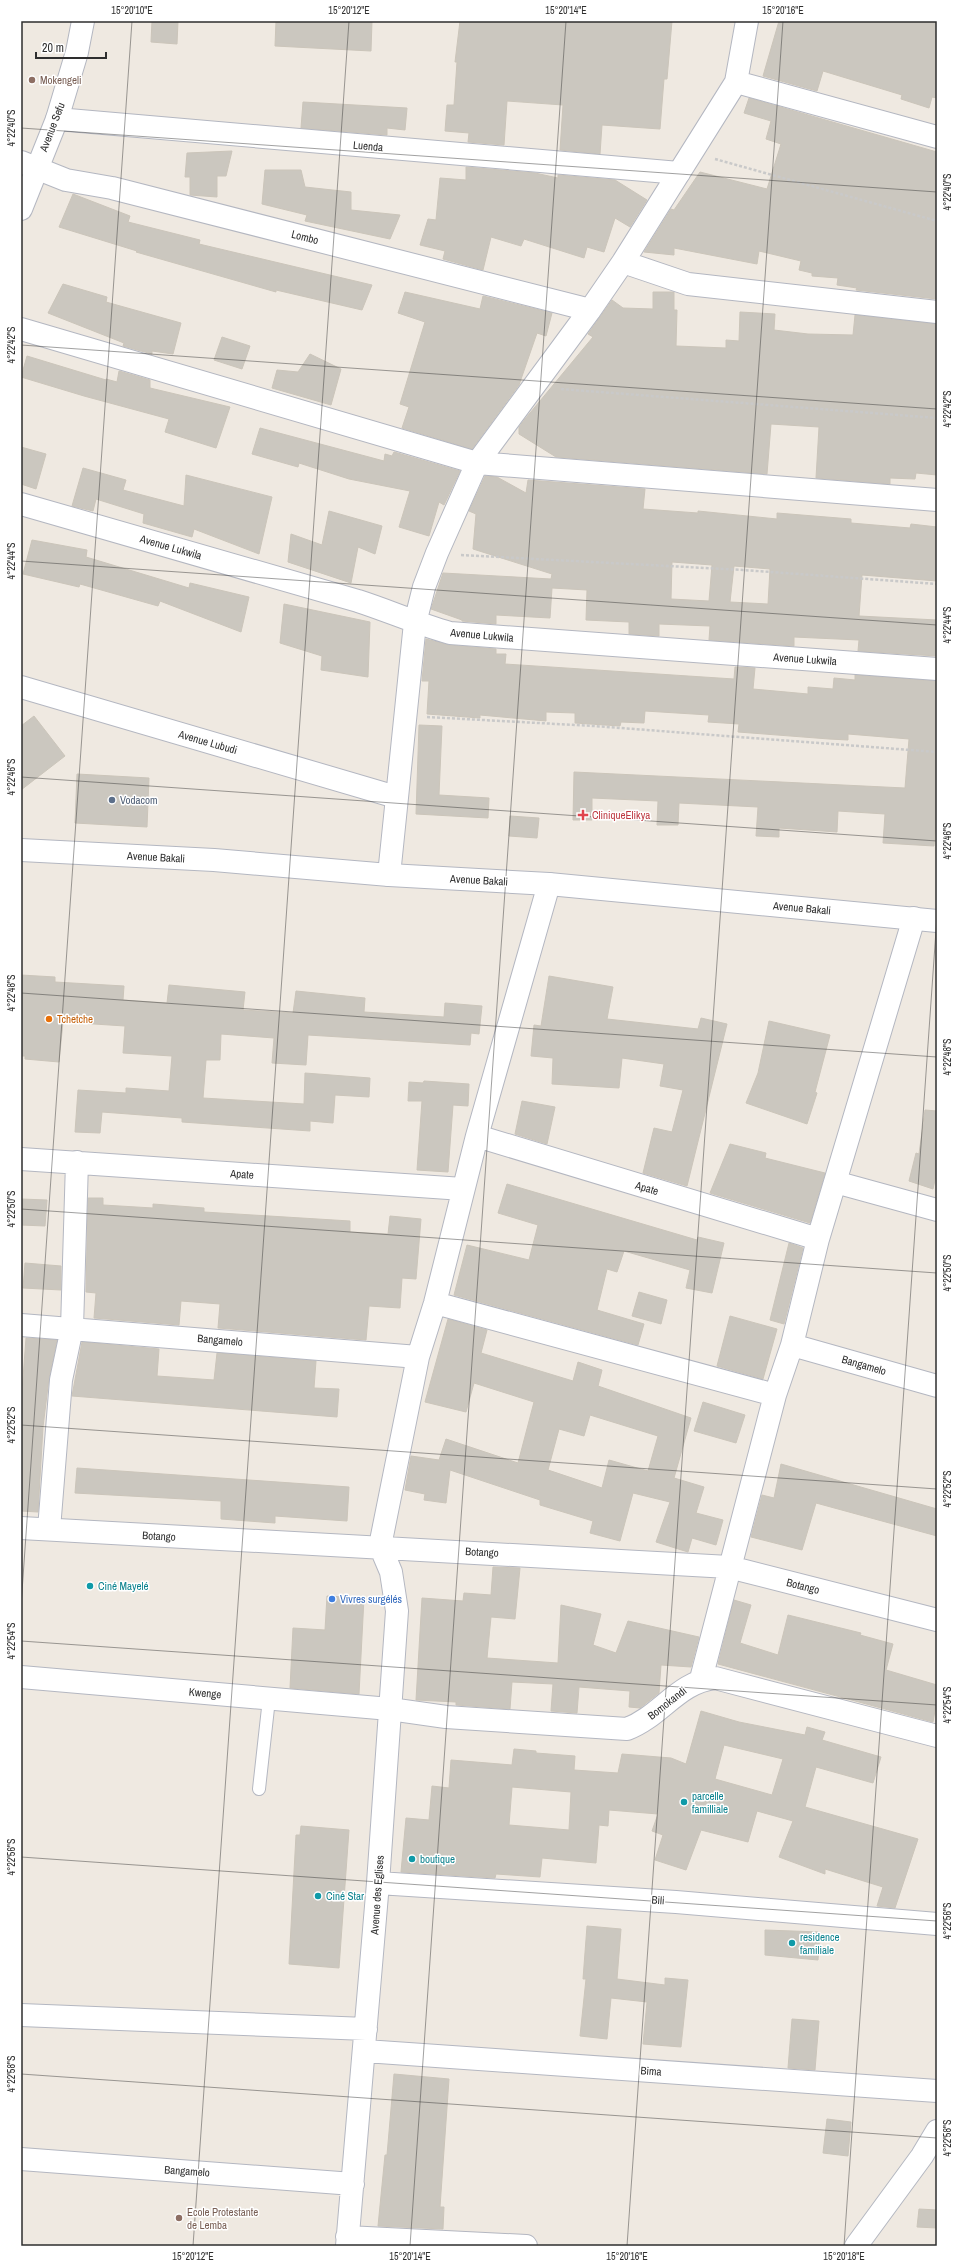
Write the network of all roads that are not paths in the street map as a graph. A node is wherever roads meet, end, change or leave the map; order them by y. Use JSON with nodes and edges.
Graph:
{"nodes":[{"id":1,"x":83,"y":21,"type":"edge"},
{"id":2,"x":747,"y":21,"type":"edge"},
{"id":3,"x":736,"y":82,"type":"junction"},
{"id":4,"x":57,"y":119,"type":"junction"},
{"id":5,"x":937,"y":137,"type":"edge"},
{"id":6,"x":29,"y":165,"type":"edge"},
{"id":7,"x":679,"y":173,"type":"junction"},
{"id":8,"x":21,"y":209,"type":"edge"},
{"id":9,"x":623,"y":262,"type":"junction"},
{"id":10,"x":590,"y":310,"type":"junction"},
{"id":11,"x":937,"y":312,"type":"edge"},
{"id":12,"x":21,"y":329,"type":"edge"},
{"id":13,"x":477,"y":463,"type":"junction"},
{"id":14,"x":937,"y":500,"type":"edge"},
{"id":15,"x":21,"y":504,"type":"edge"},
{"id":16,"x":415,"y":623,"type":"junction"},
{"id":17,"x":937,"y":669,"type":"edge"},
{"id":18,"x":21,"y":687,"type":"edge"},
{"id":19,"x":396,"y":797,"type":"junction"},
{"id":20,"x":21,"y":850,"type":"edge"},
{"id":21,"x":389,"y":876,"type":"junction"},
{"id":22,"x":549,"y":884,"type":"junction"},
{"id":23,"x":914,"y":918,"type":"junction"},
{"id":24,"x":937,"y":921,"type":"edge"},
{"id":25,"x":477,"y":1136,"type":"junction"},
{"id":26,"x":21,"y":1159,"type":"edge"},
{"id":27,"x":77,"y":1162,"type":"junction"},
{"id":28,"x":835,"y":1182,"type":"junction"},
{"id":29,"x":463,"y":1189,"type":"junction"},
{"id":30,"x":937,"y":1210,"type":"edge"},
{"id":31,"x":818,"y":1239,"type":"junction"},
{"id":32,"x":435,"y":1303,"type":"junction"},
{"id":33,"x":21,"y":1325,"type":"edge"},
{"id":34,"x":72,"y":1328,"type":"junction"},
{"id":35,"x":792,"y":1345,"type":"junction"},
{"id":36,"x":418,"y":1357,"type":"junction"},
{"id":37,"x":937,"y":1386,"type":"edge"},
{"id":38,"x":775,"y":1395,"type":"junction"},
{"id":39,"x":21,"y":1528,"type":"edge"},
{"id":40,"x":49,"y":1529,"type":"junction"},
{"id":41,"x":380,"y":1546,"type":"junction"},
{"id":42,"x":729,"y":1567,"type":"junction"},
{"id":43,"x":937,"y":1620,"type":"edge"},
{"id":44,"x":21,"y":1678,"type":"edge"},
{"id":45,"x":701,"y":1679,"type":"junction"},
{"id":46,"x":270,"y":1699,"type":"junction"},
{"id":47,"x":390,"y":1709,"type":"junction"},
{"id":48,"x":937,"y":1736,"type":"edge"},
{"id":49,"x":259,"y":1789,"type":"dead end"},
{"id":50,"x":378,"y":1883,"type":"junction"},
{"id":51,"x":937,"y":1924,"type":"edge"},
{"id":52,"x":21,"y":2015,"type":"edge"},
{"id":53,"x":366,"y":2029,"type":"junction"},
{"id":54,"x":365,"y":2051,"type":"junction"},
{"id":55,"x":937,"y":2091,"type":"edge"},
{"id":56,"x":937,"y":2131,"type":"edge"},
{"id":57,"x":21,"y":2159,"type":"edge"},
{"id":58,"x":353,"y":2184,"type":"junction"},
{"id":59,"x":347,"y":2242,"type":"edge"},
{"id":60,"x":526,"y":2246,"type":"edge"},
{"id":61,"x":856,"y":2246,"type":"edge"}],
"edges":[{"from":1,"to":4,"type":"street","name":"Avenue Sefu"},
{"from":2,"to":3,"type":"street"},
{"from":3,"to":5,"type":"street"},
{"from":3,"to":7,"type":"street"},
{"from":4,"to":6,"type":"street","name":"Avenue Sefu"},
{"from":4,"to":7,"type":"street","name":"Luenda"},
{"from":6,"to":8,"type":"street","name":"Avenue Sefu"},
{"from":6,"to":10,"type":"street","name":"Lombo"},
{"from":7,"to":9,"type":"street"},
{"from":9,"to":10,"type":"street"},
{"from":9,"to":11,"type":"street"},
{"from":10,"to":13,"type":"street"},
{"from":12,"to":13,"type":"street"},
{"from":13,"to":14,"type":"street"},
{"from":13,"to":16,"type":"street"},
{"from":15,"to":16,"type":"street","name":"Avenue Lukwila"},
{"from":16,"to":17,"type":"street","name":"Avenue Lukwila"},
{"from":16,"to":19,"type":"street"},
{"from":18,"to":19,"type":"street","name":"Avenue Lubudi"},
{"from":19,"to":21,"type":"street"},
{"from":20,"to":21,"type":"street","name":"Avenue Bakali"},
{"from":21,"to":22,"type":"street","name":"Avenue Bakali"},
{"from":22,"to":23,"type":"street","name":"Avenue Bakali"},
{"from":22,"to":25,"type":"street"},
{"from":23,"to":24,"type":"street","name":"Avenue Bakali"},
{"from":23,"to":28,"type":"street"},
{"from":25,"to":29,"type":"street"},
{"from":25,"to":31,"type":"street","name":"Apate"},
{"from":26,"to":27,"type":"street","name":"Apate"},
{"from":27,"to":29,"type":"street","name":"Apate"},
{"from":27,"to":34,"type":"street"},
{"from":28,"to":30,"type":"street"},
{"from":28,"to":31,"type":"street"},
{"from":29,"to":32,"type":"street"},
{"from":31,"to":35,"type":"street"},
{"from":32,"to":36,"type":"street"},
{"from":32,"to":38,"type":"street"},
{"from":33,"to":34,"type":"street","name":"Bangamelo"},
{"from":34,"to":36,"type":"street","name":"Bangamelo"},
{"from":34,"to":40,"type":"street"},
{"from":35,"to":37,"type":"street","name":"Bangamelo"},
{"from":35,"to":38,"type":"street"},
{"from":36,"to":41,"type":"street"},
{"from":38,"to":42,"type":"street"},
{"from":39,"to":40,"type":"street","name":"Botango"},
{"from":40,"to":41,"type":"street","name":"Botango"},
{"from":41,"to":42,"type":"street","name":"Botango"},
{"from":41,"to":47,"type":"street","name":"Avenue des Eglises"},
{"from":42,"to":43,"type":"street","name":"Botango"},
{"from":42,"to":45,"type":"street"},
{"from":44,"to":46,"type":"street","name":"Kwenge"},
{"from":45,"to":47,"type":"street","name":"Bomokandi"},
{"from":45,"to":48,"type":"street"},
{"from":46,"to":47,"type":"street","name":"Kwenge"},
{"from":46,"to":49,"type":"lane"},
{"from":47,"to":50,"type":"street","name":"Avenue des Eglises"},
{"from":50,"to":51,"type":"street","name":"Bili"},
{"from":50,"to":53,"type":"street","name":"Avenue des Eglises"},
{"from":52,"to":53,"type":"street"},
{"from":53,"to":54,"type":"street","name":"Avenue des Eglises"},
{"from":54,"to":55,"type":"street","name":"Bima"},
{"from":54,"to":58,"type":"street","name":"Avenue des Eglises"},
{"from":56,"to":61,"type":"street"},
{"from":57,"to":58,"type":"street","name":"Bangamelo"},
{"from":58,"to":59,"type":"street","name":"Avenue des Eglises"},
{"from":59,"to":60,"type":"street"}]}
